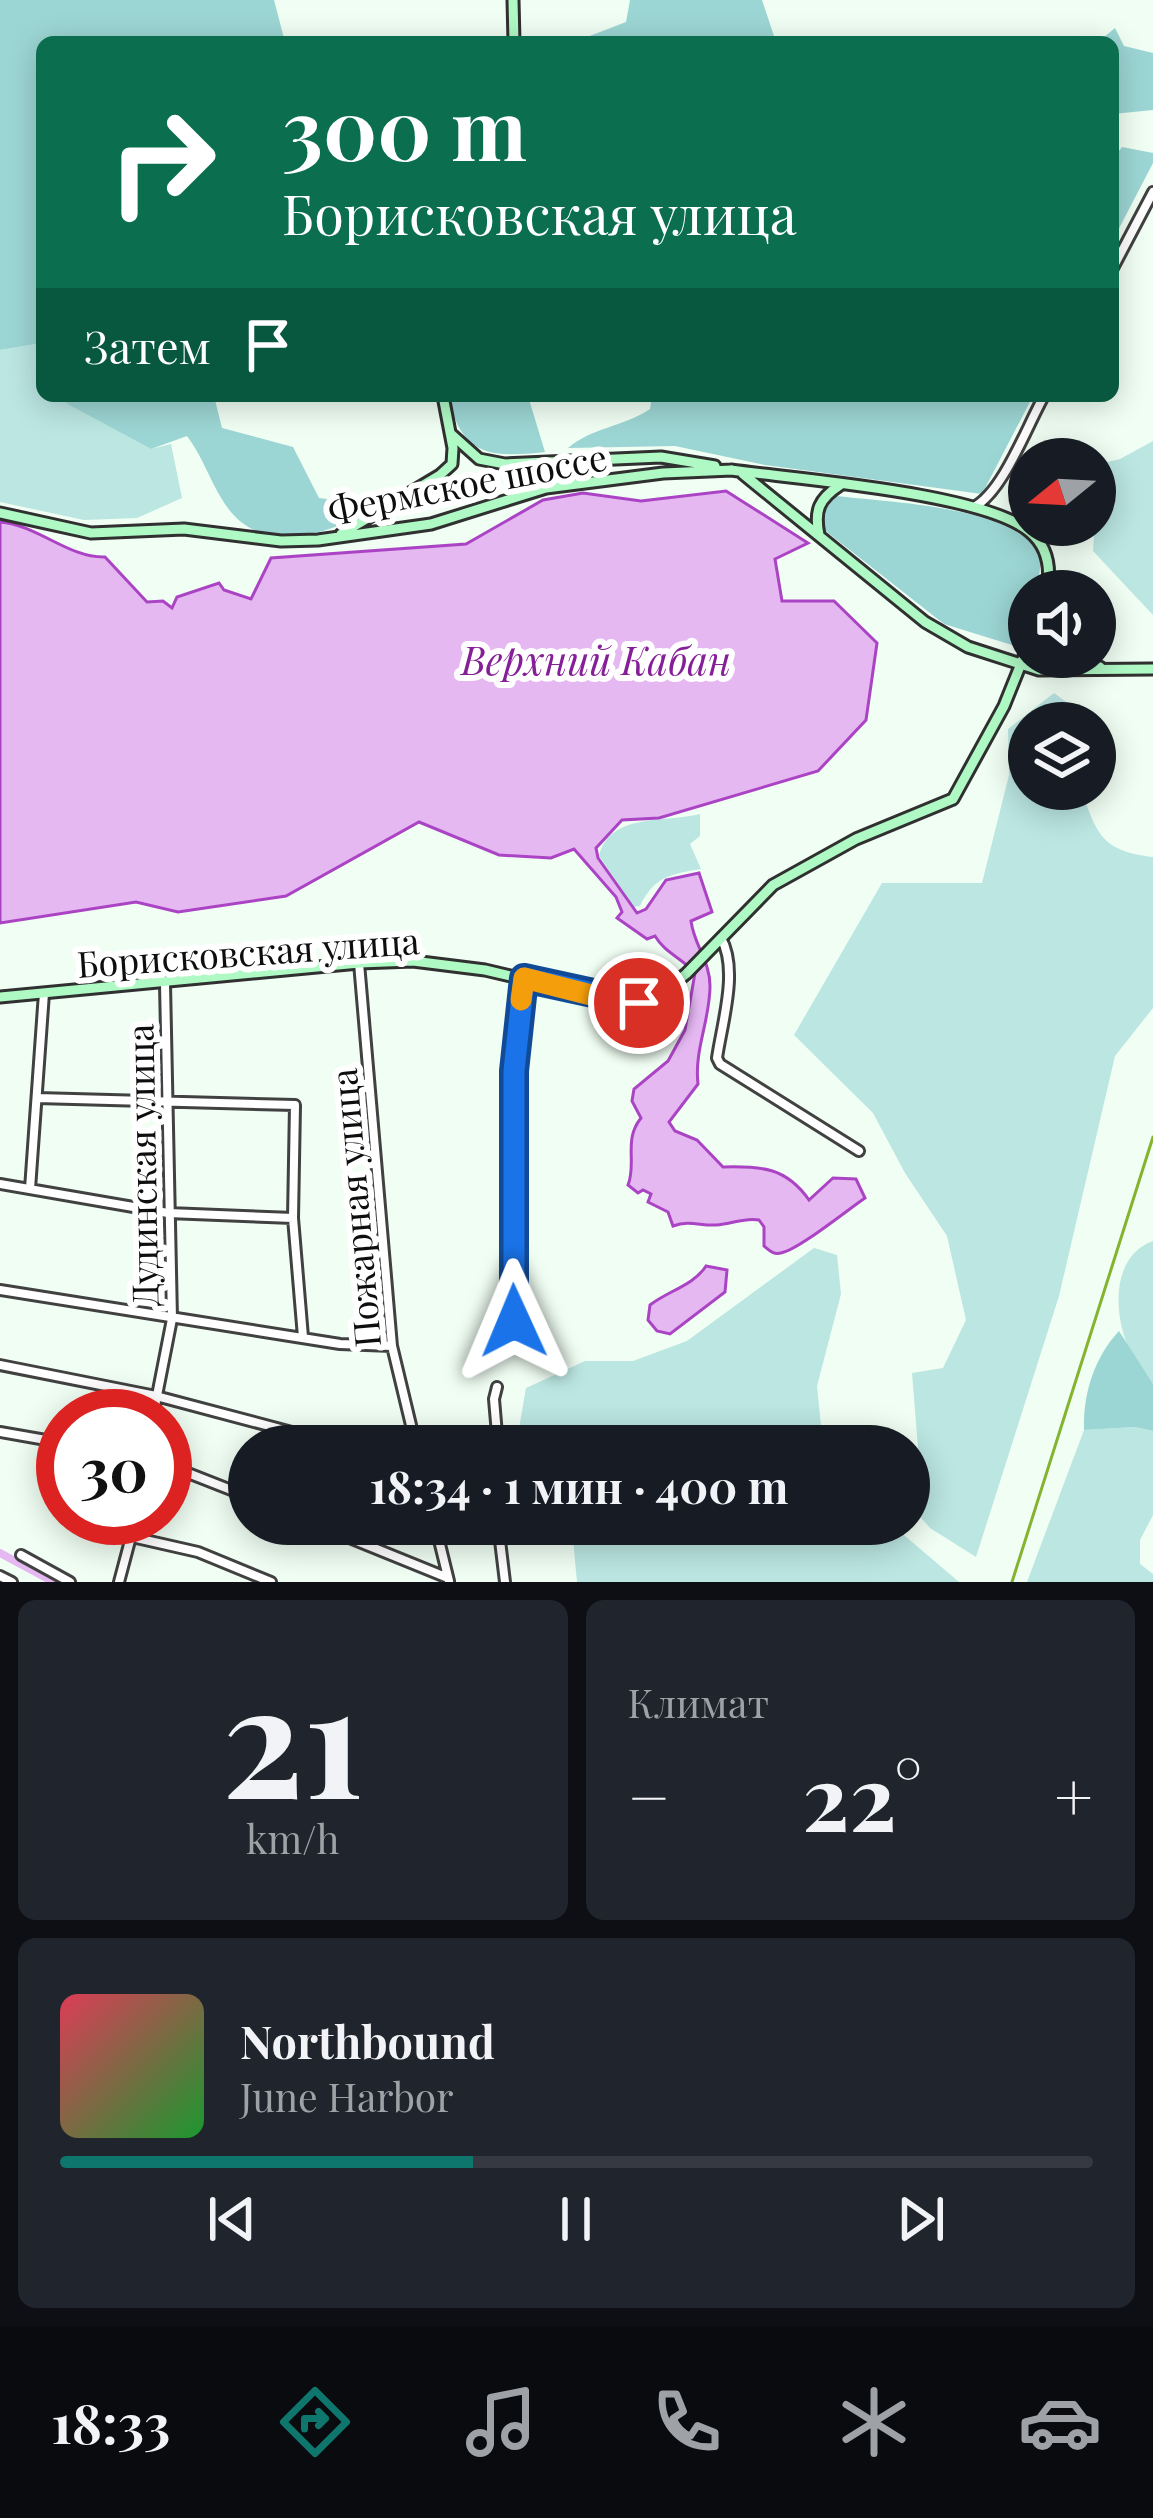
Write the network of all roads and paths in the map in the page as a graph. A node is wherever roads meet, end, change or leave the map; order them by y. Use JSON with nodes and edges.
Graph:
{"nodes":[{"id":1,"x":513,"y":0,"type":"edge"},
{"id":2,"x":514,"y":36,"type":"edge"},
{"id":3,"x":1153,"y":192,"type":"edge"},
{"id":4,"x":1119,"y":257,"type":"edge"},
{"id":5,"x":444,"y":402,"type":"edge"},
{"id":6,"x":1041,"y":402,"type":"edge"},
{"id":7,"x":450,"y":433,"type":"junction"},
{"id":8,"x":735,"y":471,"type":"junction"},
{"id":9,"x":999,"y":481,"type":"junction"},
{"id":10,"x":840,"y":485,"type":"junction"},
{"id":11,"x":972,"y":508,"type":"junction"},
{"id":12,"x":0,"y":514,"type":"edge"},
{"id":13,"x":1006,"y":518,"type":"junction"},
{"id":14,"x":820,"y":537,"type":"junction"},
{"id":15,"x":318,"y":540,"type":"junction"},
{"id":16,"x":1048,"y":570,"type":"edge"},
{"id":17,"x":1008,"y":661,"type":"edge"},
{"id":18,"x":1153,"y":669,"type":"edge"},
{"id":19,"x":1116,"y":670,"type":"edge"},
{"id":20,"x":1016,"y":678,"type":"edge"},
{"id":21,"x":1028,"y":678,"type":"edge"},
{"id":22,"x":1004,"y":706,"type":"junction"},
{"id":23,"x":721,"y":938,"type":"junction"},
{"id":24,"x":359,"y":963,"type":"junction"},
{"id":25,"x":524,"y":978,"type":"junction"},
{"id":26,"x":165,"y":984,"type":"junction"},
{"id":27,"x":44,"y":993,"type":"junction"},
{"id":28,"x":0,"y":997,"type":"edge"},
{"id":29,"x":37,"y":1098,"type":"junction"},
{"id":30,"x":169,"y":1103,"type":"junction"},
{"id":31,"x":859,"y":1151,"type":"dead end"},
{"id":32,"x":0,"y":1184,"type":"edge"},
{"id":33,"x":30,"y":1189,"type":"junction"},
{"id":34,"x":168,"y":1213,"type":"junction"},
{"id":35,"x":293,"y":1218,"type":"junction"},
{"id":36,"x":0,"y":1290,"type":"edge"},
{"id":37,"x":172,"y":1318,"type":"junction"},
{"id":38,"x":303,"y":1337,"type":"junction"},
{"id":39,"x":494,"y":1342,"type":"dead end"},
{"id":40,"x":392,"y":1346,"type":"junction"},
{"id":41,"x":0,"y":1365,"type":"edge"},
{"id":42,"x":497,"y":1387,"type":"dead end"},
{"id":43,"x":121,"y":1389,"type":"edge"},
{"id":44,"x":157,"y":1389,"type":"edge"},
{"id":45,"x":192,"y":1406,"type":"edge"},
{"id":46,"x":265,"y":1425,"type":"edge"},
{"id":47,"x":411,"y":1425,"type":"edge"},
{"id":48,"x":496,"y":1425,"type":"edge"},
{"id":49,"x":0,"y":1432,"type":"edge"},
{"id":50,"x":36,"y":1438,"type":"edge"},
{"id":51,"x":192,"y":1475,"type":"edge"},
{"id":52,"x":228,"y":1489,"type":"edge"},
{"id":53,"x":130,"y":1545,"type":"edge"},
{"id":54,"x":167,"y":1545,"type":"edge"},
{"id":55,"x":365,"y":1545,"type":"edge"},
{"id":56,"x":440,"y":1545,"type":"edge"},
{"id":57,"x":501,"y":1545,"type":"edge"},
{"id":58,"x":21,"y":1555,"type":"dead end"},
{"id":59,"x":0,"y":1576,"type":"edge"},
{"id":60,"x":448,"y":1580,"type":"edge"},
{"id":61,"x":12,"y":1582,"type":"edge"},
{"id":62,"x":70,"y":1582,"type":"edge"},
{"id":63,"x":119,"y":1582,"type":"edge"},
{"id":64,"x":271,"y":1582,"type":"edge"},
{"id":65,"x":506,"y":1582,"type":"edge"}],
"edges":[{"from":1,"to":2,"type":"street"},
{"from":3,"to":4,"type":"street"},
{"from":5,"to":7,"type":"street"},
{"from":6,"to":9,"type":"street"},
{"from":7,"to":8,"type":"street","name":"Фермское шоссе"},
{"from":7,"to":15,"type":"street"},
{"from":8,"to":10,"type":"street","name":"Фермское шоссе"},
{"from":8,"to":14,"type":"street","name":"Фермское шоссе"},
{"from":8,"to":15,"type":"street","name":"Фермское шоссе"},
{"from":9,"to":11,"type":"street"},
{"from":9,"to":13,"type":"street"},
{"from":10,"to":11,"type":"street","name":"Фермское шоссе"},
{"from":10,"to":14,"type":"street"},
{"from":11,"to":13,"type":"street","name":"Фермское шоссе"},
{"from":12,"to":15,"type":"street","name":"Фермское шоссе"},
{"from":13,"to":16,"type":"street","name":"Фермское шоссе"},
{"from":14,"to":17,"type":"street","name":"Фермское шоссе"},
{"from":18,"to":19,"type":"street","name":"Фермское шоссе"},
{"from":20,"to":22,"type":"street"},
{"from":21,"to":22,"type":"street"},
{"from":22,"to":23,"type":"street"},
{"from":23,"to":25,"type":"street","name":"Борисковская улица"},
{"from":23,"to":31,"type":"street"},
{"from":24,"to":25,"type":"street","name":"Борисковская улица"},
{"from":24,"to":26,"type":"street","name":"Борисковская улица"},
{"from":24,"to":40,"type":"street","name":"Пожарная улица"},
{"from":25,"to":39,"type":"street"},
{"from":26,"to":27,"type":"street","name":"Борисковская улица"},
{"from":26,"to":30,"type":"street","name":"Дудинская улица"},
{"from":27,"to":28,"type":"street","name":"Борисковская улица"},
{"from":27,"to":29,"type":"street"},
{"from":29,"to":30,"type":"street"},
{"from":29,"to":33,"type":"street"},
{"from":30,"to":34,"type":"street","name":"Дудинская улица"},
{"from":30,"to":35,"type":"street"},
{"from":32,"to":33,"type":"street"},
{"from":33,"to":34,"type":"street"},
{"from":34,"to":35,"type":"street"},
{"from":34,"to":37,"type":"street","name":"Дудинская улица"},
{"from":35,"to":38,"type":"street"},
{"from":36,"to":37,"type":"street"},
{"from":37,"to":38,"type":"street"},
{"from":37,"to":44,"type":"street","name":"Дудинская улица"},
{"from":38,"to":40,"type":"street"},
{"from":40,"to":47,"type":"street","name":"Пожарная улица"},
{"from":41,"to":43,"type":"street"},
{"from":42,"to":48,"type":"street"},
{"from":45,"to":46,"type":"street"},
{"from":49,"to":50,"type":"street"},
{"from":51,"to":52,"type":"street"},
{"from":53,"to":63,"type":"street"},
{"from":54,"to":64,"type":"street"},
{"from":55,"to":60,"type":"street"},
{"from":56,"to":60,"type":"street"},
{"from":57,"to":65,"type":"street"},
{"from":58,"to":62,"type":"street"},
{"from":59,"to":61,"type":"street"}]}
